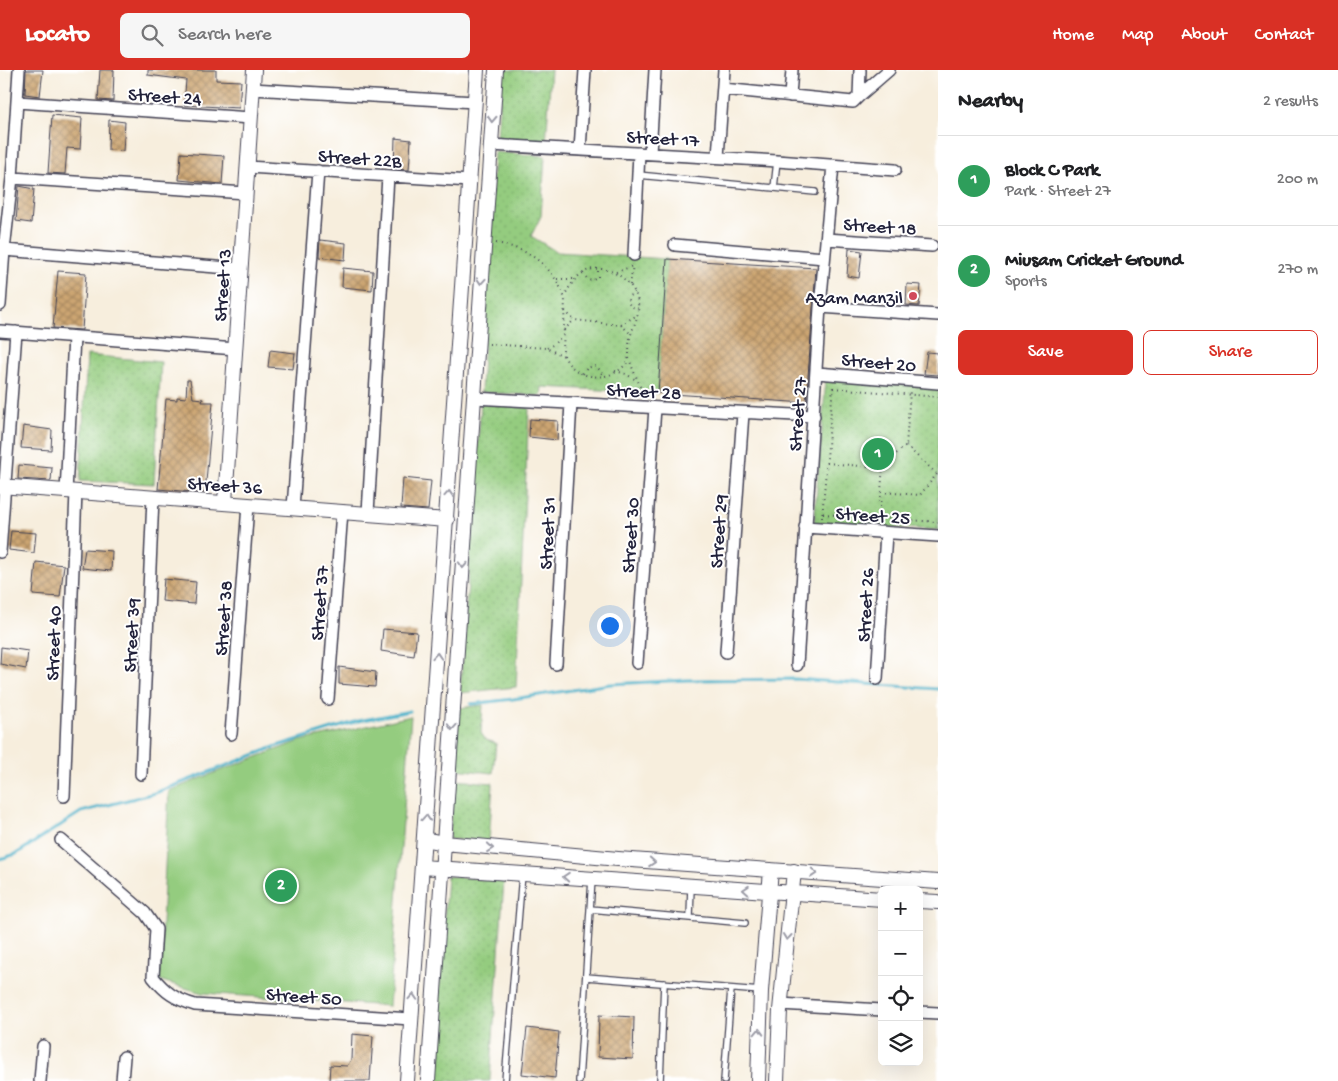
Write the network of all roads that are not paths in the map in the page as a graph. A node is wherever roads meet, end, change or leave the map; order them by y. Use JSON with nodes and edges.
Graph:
{"nodes":[{"id":1,"x":19,"y":70,"type":"edge"},
{"id":2,"x":254,"y":70,"type":"edge"},
{"id":3,"x":477,"y":70,"type":"edge"},
{"id":4,"x":496,"y":70,"type":"edge"},
{"id":5,"x":585,"y":70,"type":"edge"},
{"id":6,"x":655,"y":70,"type":"edge"},
{"id":7,"x":724,"y":70,"type":"edge"},
{"id":8,"x":792,"y":70,"type":"edge"},
{"id":9,"x":860,"y":70,"type":"edge"},
{"id":10,"x":889,"y":70,"type":"edge"},
{"id":11,"x":252,"y":89,"type":"junction"},
{"id":12,"x":723,"y":89,"type":"junction"},
{"id":13,"x":790,"y":96,"type":"junction"},
{"id":14,"x":859,"y":96,"type":"junction"},
{"id":15,"x":17,"y":102,"type":"junction"},
{"id":16,"x":475,"y":102,"type":"junction"},
{"id":17,"x":250,"y":118,"type":"junction"},
{"id":18,"x":492,"y":145,"type":"junction"},
{"id":19,"x":580,"y":150,"type":"junction"},
{"id":20,"x":644,"y":153,"type":"junction"},
{"id":21,"x":718,"y":157,"type":"junction"},
{"id":22,"x":777,"y":161,"type":"junction"},
{"id":23,"x":833,"y":166,"type":"junction"},
{"id":24,"x":248,"y":167,"type":"junction"},
{"id":25,"x":894,"y":170,"type":"dead end"},
{"id":26,"x":318,"y":172,"type":"junction"},
{"id":27,"x":388,"y":176,"type":"junction"},
{"id":28,"x":638,"y":176,"type":"junction"},
{"id":29,"x":12,"y":178,"type":"junction"},
{"id":30,"x":470,"y":182,"type":"junction"},
{"id":31,"x":774,"y":188,"type":"junction"},
{"id":32,"x":815,"y":192,"type":"dead end"},
{"id":33,"x":246,"y":193,"type":"junction"},
{"id":34,"x":826,"y":239,"type":"junction"},
{"id":35,"x":675,"y":245,"type":"dead end"},
{"id":36,"x":484,"y":246,"type":"junction"},
{"id":37,"x":932,"y":246,"type":"dead end"},
{"id":38,"x":465,"y":248,"type":"junction"},
{"id":39,"x":4,"y":250,"type":"junction"},
{"id":40,"x":824,"y":258,"type":"junction"},
{"id":41,"x":634,"y":261,"type":"road end"},
{"id":42,"x":241,"y":269,"type":"junction"},
{"id":43,"x":0,"y":305,"type":"edge"},
{"id":44,"x":820,"y":307,"type":"junction"},
{"id":45,"x":938,"y":315,"type":"edge"},
{"id":46,"x":0,"y":331,"type":"edge"},
{"id":47,"x":16,"y":332,"type":"junction"},
{"id":48,"x":74,"y":337,"type":"junction"},
{"id":49,"x":236,"y":348,"type":"junction"},
{"id":50,"x":816,"y":373,"type":"junction"},
{"id":51,"x":938,"y":383,"type":"edge"},
{"id":52,"x":473,"y":398,"type":"junction"},
{"id":53,"x":571,"y":403,"type":"junction"},
{"id":54,"x":650,"y":408,"type":"junction"},
{"id":55,"x":742,"y":413,"type":"junction"},
{"id":56,"x":814,"y":416,"type":"junction"},
{"id":57,"x":450,"y":469,"type":"junction"},
{"id":58,"x":468,"y":471,"type":"junction"},
{"id":59,"x":2,"y":486,"type":"edge"},
{"id":60,"x":71,"y":492,"type":"junction"},
{"id":61,"x":153,"y":498,"type":"junction"},
{"id":62,"x":225,"y":502,"type":"junction"},
{"id":63,"x":248,"y":505,"type":"junction"},
{"id":64,"x":293,"y":508,"type":"junction"},
{"id":65,"x":342,"y":511,"type":"junction"},
{"id":66,"x":368,"y":513,"type":"junction"},
{"id":67,"x":447,"y":520,"type":"junction"},
{"id":68,"x":805,"y":527,"type":"junction"},
{"id":69,"x":882,"y":532,"type":"junction"},
{"id":70,"x":938,"y":536,"type":"edge"},
{"id":71,"x":0,"y":552,"type":"edge"},
{"id":72,"x":726,"y":652,"type":"dead end"},
{"id":73,"x":637,"y":663,"type":"dead end"},
{"id":74,"x":556,"y":664,"type":"dead end"},
{"id":75,"x":797,"y":666,"type":"dead end"},
{"id":76,"x":877,"y":679,"type":"dead end"},
{"id":77,"x":328,"y":699,"type":"dead end"},
{"id":78,"x":230,"y":734,"type":"dead end"},
{"id":79,"x":141,"y":774,"type":"dead end"},
{"id":80,"x":64,"y":796,"type":"dead end"},
{"id":81,"x":424,"y":839,"type":"junction"},
{"id":82,"x":61,"y":840,"type":"dead end"},
{"id":83,"x":444,"y":843,"type":"junction"},
{"id":84,"x":422,"y":867,"type":"junction"},
{"id":85,"x":442,"y":870,"type":"junction"},
{"id":86,"x":770,"y":870,"type":"junction"},
{"id":87,"x":794,"y":871,"type":"junction"},
{"id":88,"x":522,"y":874,"type":"junction"},
{"id":89,"x":592,"y":879,"type":"junction"},
{"id":90,"x":938,"y":882,"type":"edge"},
{"id":91,"x":692,"y":886,"type":"junction"},
{"id":92,"x":769,"y":892,"type":"junction"},
{"id":93,"x":791,"y":893,"type":"junction"},
{"id":94,"x":878,"y":899,"type":"edge"},
{"id":95,"x":923,"y":901,"type":"edge"},
{"id":96,"x":938,"y":902,"type":"edge"},
{"id":97,"x":590,"y":909,"type":"junction"},
{"id":98,"x":690,"y":918,"type":"junction"},
{"id":99,"x":745,"y":923,"type":"dead end"},
{"id":100,"x":586,"y":977,"type":"junction"},
{"id":101,"x":664,"y":983,"type":"junction"},
{"id":102,"x":731,"y":988,"type":"junction"},
{"id":103,"x":761,"y":991,"type":"junction"},
{"id":104,"x":780,"y":1004,"type":"junction"},
{"id":105,"x":878,"y":1010,"type":"edge"},
{"id":106,"x":923,"y":1012,"type":"edge"},
{"id":107,"x":938,"y":1013,"type":"edge"},
{"id":108,"x":411,"y":1019,"type":"junction"},
{"id":109,"x":43,"y":1046,"type":"dead end"},
{"id":110,"x":124,"y":1057,"type":"dead end"},
{"id":111,"x":40,"y":1081,"type":"edge"},
{"id":112,"x":122,"y":1081,"type":"edge"},
{"id":113,"x":407,"y":1081,"type":"edge"},
{"id":114,"x":428,"y":1081,"type":"edge"},
{"id":115,"x":505,"y":1081,"type":"edge"},
{"id":116,"x":579,"y":1081,"type":"edge"},
{"id":117,"x":660,"y":1081,"type":"edge"},
{"id":118,"x":724,"y":1081,"type":"edge"},
{"id":119,"x":758,"y":1081,"type":"edge"},
{"id":120,"x":777,"y":1081,"type":"edge"}],
"edges":[{"from":1,"to":15,"type":"street"},
{"from":2,"to":11,"type":"street","name":"Street 13"},
{"from":3,"to":16,"type":"street"},
{"from":4,"to":18,"type":"street","one_way":true},
{"from":5,"to":19,"type":"street"},
{"from":6,"to":20,"type":"street"},
{"from":7,"to":12,"type":"street"},
{"from":8,"to":13,"type":"street"},
{"from":9,"to":14,"type":"street"},
{"from":10,"to":14,"type":"street"},
{"from":11,"to":16,"type":"street"},
{"from":11,"to":17,"type":"street","name":"Street 13"},
{"from":12,"to":13,"type":"street"},
{"from":12,"to":21,"type":"street"},
{"from":13,"to":14,"type":"street"},
{"from":15,"to":17,"type":"street","name":"Street 24"},
{"from":15,"to":29,"type":"street"},
{"from":16,"to":30,"type":"street"},
{"from":17,"to":24,"type":"street","name":"Street 13"},
{"from":18,"to":19,"type":"street","name":"Street 17"},
{"from":18,"to":36,"type":"street"},
{"from":19,"to":20,"type":"street","name":"Street 17"},
{"from":20,"to":21,"type":"street","name":"Street 17"},
{"from":20,"to":28,"type":"street"},
{"from":21,"to":22,"type":"street","name":"Street 17"},
{"from":22,"to":23,"type":"street","name":"Street 17"},
{"from":22,"to":31,"type":"lane"},
{"from":23,"to":25,"type":"street","name":"Street 17"},
{"from":23,"to":34,"type":"street","name":"Street 27"},
{"from":24,"to":26,"type":"street","name":"Street 22B"},
{"from":24,"to":33,"type":"street","name":"Street 13"},
{"from":26,"to":27,"type":"street","name":"Street 22B"},
{"from":26,"to":64,"type":"street"},
{"from":27,"to":30,"type":"street","name":"Street 22B"},
{"from":27,"to":66,"type":"street"},
{"from":28,"to":31,"type":"lane"},
{"from":28,"to":41,"type":"street"},
{"from":29,"to":33,"type":"street"},
{"from":29,"to":39,"type":"street"},
{"from":30,"to":38,"type":"street"},
{"from":31,"to":32,"type":"lane"},
{"from":33,"to":42,"type":"street","name":"Street 13"},
{"from":34,"to":37,"type":"street","name":"Street 18"},
{"from":34,"to":40,"type":"street","name":"Street 27"},
{"from":35,"to":40,"type":"street"},
{"from":36,"to":38,"type":"street"},
{"from":36,"to":52,"type":"street","one_way":true},
{"from":38,"to":57,"type":"street"},
{"from":39,"to":42,"type":"street"},
{"from":39,"to":43,"type":"street"},
{"from":40,"to":44,"type":"street","name":"Street 27"},
{"from":42,"to":49,"type":"street","name":"Street 13"},
{"from":44,"to":45,"type":"street"},
{"from":44,"to":50,"type":"street","name":"Street 27"},
{"from":46,"to":47,"type":"street"},
{"from":47,"to":48,"type":"street"},
{"from":47,"to":59,"type":"street"},
{"from":48,"to":49,"type":"street"},
{"from":48,"to":60,"type":"street","name":"Street 40"},
{"from":49,"to":62,"type":"street","name":"Street 13"},
{"from":50,"to":51,"type":"street","name":"Street 20"},
{"from":50,"to":56,"type":"street","name":"Street 27"},
{"from":52,"to":53,"type":"street","name":"Street 28"},
{"from":52,"to":58,"type":"street"},
{"from":53,"to":54,"type":"street","name":"Street 28"},
{"from":53,"to":74,"type":"street","name":"Street 31"},
{"from":54,"to":55,"type":"street","name":"Street 28"},
{"from":54,"to":73,"type":"street","name":"Street 30"},
{"from":55,"to":56,"type":"street","name":"Street 28"},
{"from":55,"to":72,"type":"street","name":"Street 29"},
{"from":56,"to":68,"type":"street","name":"Street 27"},
{"from":57,"to":58,"type":"street"},
{"from":67,"to":57,"type":"street","one_way":true},
{"from":58,"to":83,"type":"street","one_way":true},
{"from":59,"to":60,"type":"street","name":"Street 36"},
{"from":59,"to":71,"type":"street"},
{"from":60,"to":61,"type":"street","name":"Street 36"},
{"from":60,"to":80,"type":"street","name":"Street 40"},
{"from":61,"to":62,"type":"street","name":"Street 36"},
{"from":61,"to":79,"type":"street","name":"Street 39"},
{"from":62,"to":63,"type":"street","name":"Street 36"},
{"from":63,"to":64,"type":"street","name":"Street 36"},
{"from":63,"to":78,"type":"street","name":"Street 38"},
{"from":64,"to":65,"type":"street","name":"Street 36"},
{"from":65,"to":66,"type":"street","name":"Street 36"},
{"from":65,"to":77,"type":"street","name":"Street 37"},
{"from":66,"to":67,"type":"street","name":"Street 36"},
{"from":81,"to":67,"type":"street","one_way":true},
{"from":68,"to":69,"type":"street","name":"Street 25"},
{"from":68,"to":75,"type":"street","name":"Street 27"},
{"from":69,"to":70,"type":"street","name":"Street 25"},
{"from":69,"to":76,"type":"street","name":"Street 26"},
{"from":81,"to":83,"type":"street"},
{"from":81,"to":84,"type":"street"},
{"from":82,"to":108,"type":"street","name":"Street 50"},
{"from":83,"to":85,"type":"street"},
{"from":83,"to":86,"type":"street","one_way":true},
{"from":84,"to":85,"type":"street"},
{"from":108,"to":84,"type":"street","one_way":true},
{"from":85,"to":88,"type":"street"},
{"from":85,"to":114,"type":"street"},
{"from":86,"to":87,"type":"street"},
{"from":86,"to":92,"type":"street"},
{"from":87,"to":90,"type":"street","one_way":true},
{"from":87,"to":93,"type":"street"},
{"from":89,"to":88,"type":"street","one_way":true},
{"from":88,"to":115,"type":"lane"},
{"from":89,"to":91,"type":"street"},
{"from":89,"to":97,"type":"lane"},
{"from":92,"to":91,"type":"street","one_way":true},
{"from":91,"to":98,"type":"lane"},
{"from":92,"to":93,"type":"street"},
{"from":92,"to":103,"type":"street"},
{"from":93,"to":94,"type":"street"},
{"from":93,"to":104,"type":"street","one_way":true},
{"from":95,"to":96,"type":"street"},
{"from":97,"to":98,"type":"lane"},
{"from":97,"to":100,"type":"lane"},
{"from":98,"to":99,"type":"lane"},
{"from":100,"to":101,"type":"lane"},
{"from":100,"to":116,"type":"lane"},
{"from":101,"to":102,"type":"lane"},
{"from":101,"to":117,"type":"lane"},
{"from":102,"to":103,"type":"lane"},
{"from":102,"to":118,"type":"lane"},
{"from":119,"to":103,"type":"street","one_way":true},
{"from":104,"to":105,"type":"street"},
{"from":104,"to":120,"type":"street"},
{"from":106,"to":107,"type":"street"},
{"from":108,"to":113,"type":"street"},
{"from":109,"to":111,"type":"street"},
{"from":110,"to":112,"type":"street"}]}
